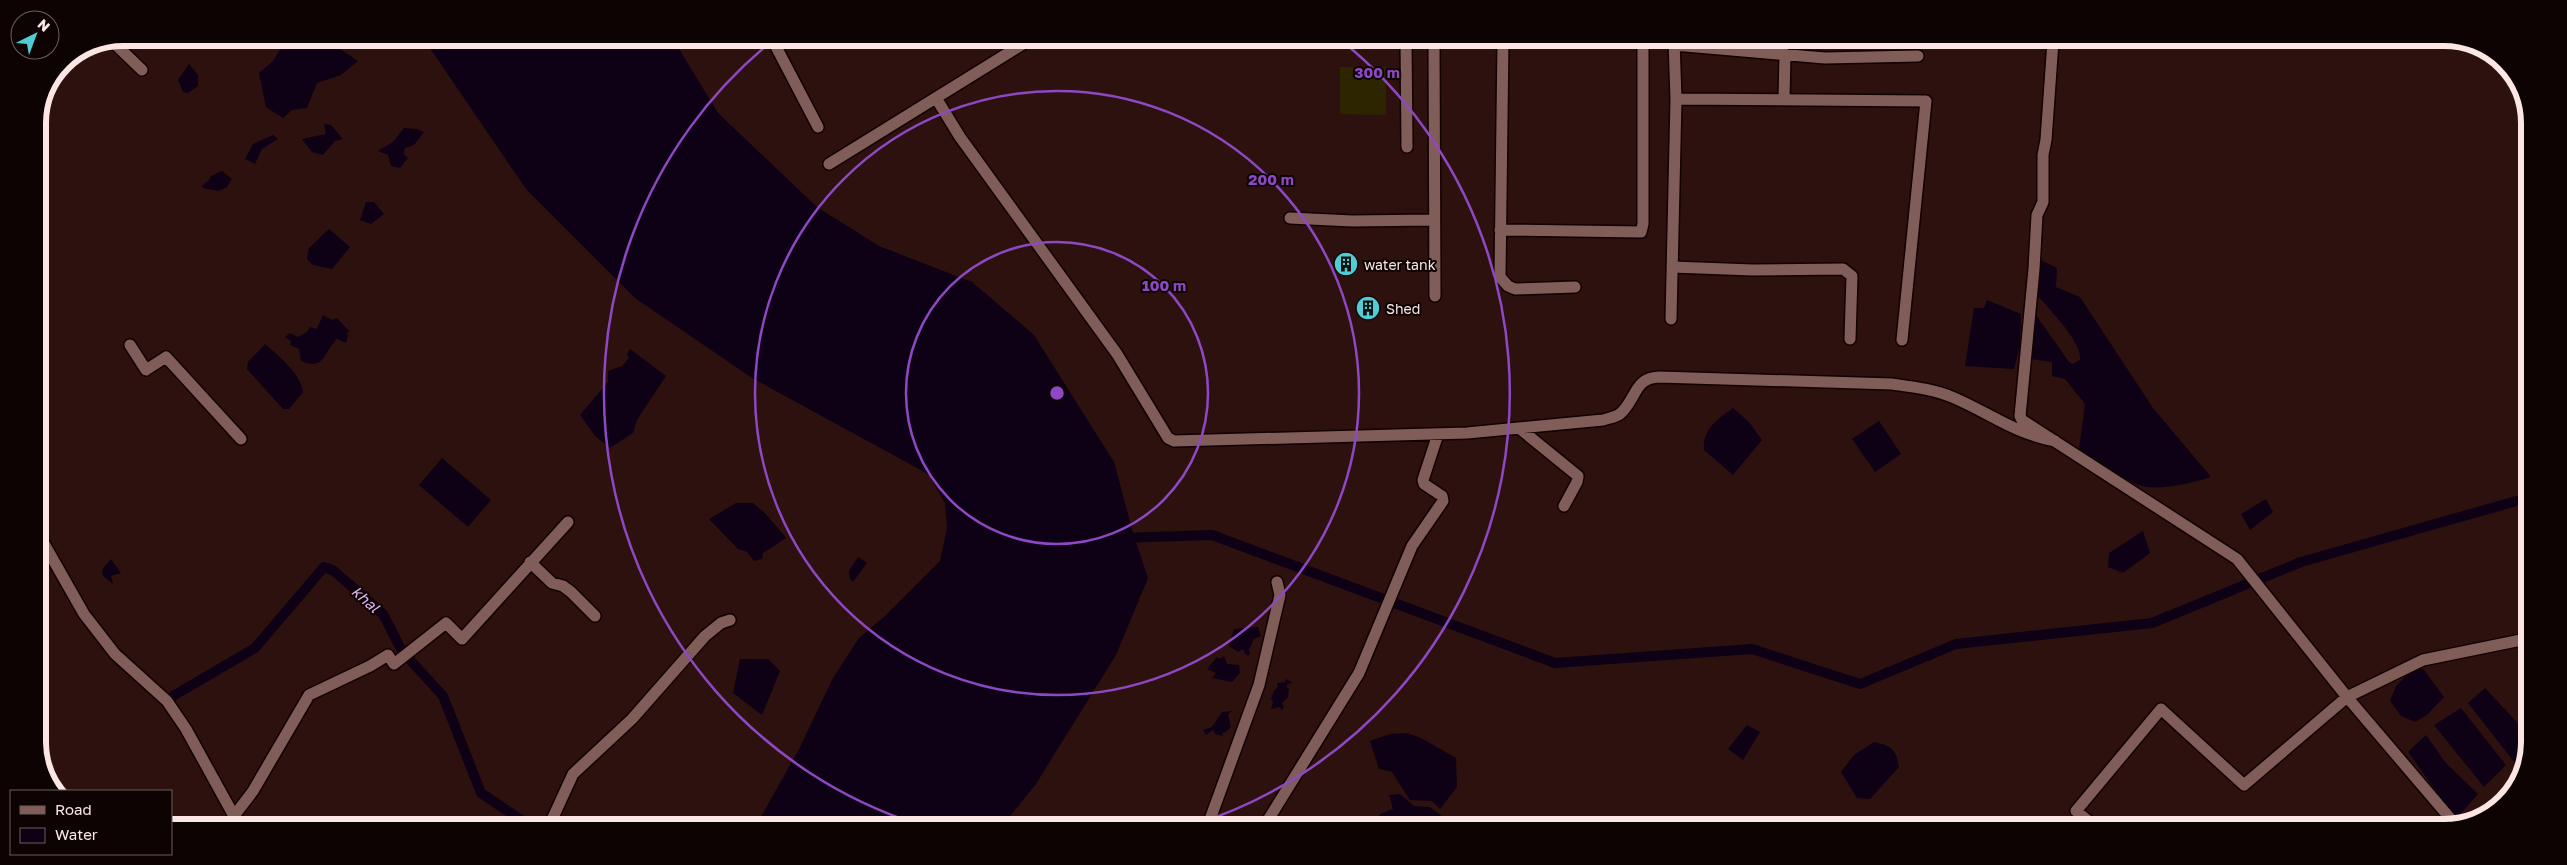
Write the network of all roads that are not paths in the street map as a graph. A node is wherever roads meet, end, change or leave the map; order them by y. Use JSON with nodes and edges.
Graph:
{"nodes":[{"id":1,"x":776,"y":46,"type":"edge"},
{"id":2,"x":1020,"y":46,"type":"edge"},
{"id":3,"x":1406,"y":46,"type":"edge"},
{"id":4,"x":1434,"y":46,"type":"edge"},
{"id":5,"x":1503,"y":46,"type":"edge"},
{"id":6,"x":1643,"y":46,"type":"edge"},
{"id":7,"x":1674,"y":46,"type":"edge"},
{"id":8,"x":1704,"y":46,"type":"edge"},
{"id":9,"x":2053,"y":46,"type":"edge"},
{"id":10,"x":118,"y":47,"type":"edge"},
{"id":11,"x":1785,"y":54,"type":"junction"},
{"id":12,"x":1918,"y":56,"type":"dead end"},
{"id":13,"x":142,"y":70,"type":"dead end"},
{"id":14,"x":936,"y":98,"type":"junction"},
{"id":15,"x":1676,"y":99,"type":"junction"},
{"id":16,"x":1784,"y":100,"type":"junction"},
{"id":17,"x":818,"y":128,"type":"dead end"},
{"id":18,"x":1407,"y":147,"type":"dead end"},
{"id":19,"x":829,"y":164,"type":"dead end"},
{"id":20,"x":1290,"y":218,"type":"dead end"},
{"id":21,"x":1433,"y":220,"type":"junction"},
{"id":22,"x":1500,"y":230,"type":"junction"},
{"id":23,"x":1672,"y":267,"type":"junction"},
{"id":24,"x":1575,"y":288,"type":"dead end"},
{"id":25,"x":1435,"y":296,"type":"dead end"},
{"id":26,"x":1671,"y":318,"type":"dead end"},
{"id":27,"x":1850,"y":339,"type":"dead end"},
{"id":28,"x":1902,"y":340,"type":"dead end"},
{"id":29,"x":130,"y":345,"type":"dead end"},
{"id":30,"x":1519,"y":428,"type":"junction"},
{"id":31,"x":1438,"y":434,"type":"junction"},
{"id":32,"x":241,"y":439,"type":"dead end"},
{"id":33,"x":2055,"y":441,"type":"junction"},
{"id":34,"x":1564,"y":506,"type":"dead end"},
{"id":35,"x":568,"y":522,"type":"dead end"},
{"id":36,"x":46,"y":547,"type":"edge"},
{"id":37,"x":530,"y":562,"type":"junction"},
{"id":38,"x":1277,"y":582,"type":"dead end"},
{"id":39,"x":595,"y":616,"type":"dead end"},
{"id":40,"x":730,"y":620,"type":"dead end"},
{"id":41,"x":2521,"y":640,"type":"edge"},
{"id":42,"x":2347,"y":697,"type":"junction"},
{"id":43,"x":2450,"y":818,"type":"edge"},
{"id":44,"x":232,"y":819,"type":"edge"},
{"id":45,"x":234,"y":819,"type":"edge"},
{"id":46,"x":552,"y":819,"type":"edge"},
{"id":47,"x":1210,"y":819,"type":"edge"},
{"id":48,"x":1268,"y":819,"type":"edge"},
{"id":49,"x":2086,"y":819,"type":"edge"}],
"edges":[{"from":1,"to":17,"type":"street"},
{"from":2,"to":14,"type":"street"},
{"from":3,"to":18,"type":"street"},
{"from":4,"to":21,"type":"street"},
{"from":5,"to":22,"type":"street"},
{"from":6,"to":22,"type":"street"},
{"from":7,"to":15,"type":"street"},
{"from":8,"to":11,"type":"street"},
{"from":9,"to":33,"type":"street"},
{"from":10,"to":13,"type":"street"},
{"from":11,"to":12,"type":"street"},
{"from":11,"to":16,"type":"street"},
{"from":14,"to":19,"type":"street"},
{"from":14,"to":31,"type":"street"},
{"from":15,"to":16,"type":"street"},
{"from":15,"to":23,"type":"street"},
{"from":16,"to":28,"type":"street"},
{"from":20,"to":21,"type":"street"},
{"from":21,"to":25,"type":"street"},
{"from":22,"to":24,"type":"street"},
{"from":23,"to":26,"type":"street"},
{"from":23,"to":27,"type":"street"},
{"from":29,"to":32,"type":"street"},
{"from":30,"to":31,"type":"street"},
{"from":30,"to":33,"type":"street"},
{"from":30,"to":34,"type":"street"},
{"from":31,"to":48,"type":"street"},
{"from":33,"to":42,"type":"street"},
{"from":35,"to":37,"type":"street"},
{"from":36,"to":44,"type":"street"},
{"from":37,"to":39,"type":"street"},
{"from":37,"to":45,"type":"street"},
{"from":38,"to":47,"type":"street"},
{"from":40,"to":46,"type":"street"},
{"from":41,"to":42,"type":"street"},
{"from":42,"to":43,"type":"street"},
{"from":42,"to":49,"type":"street"}]}
